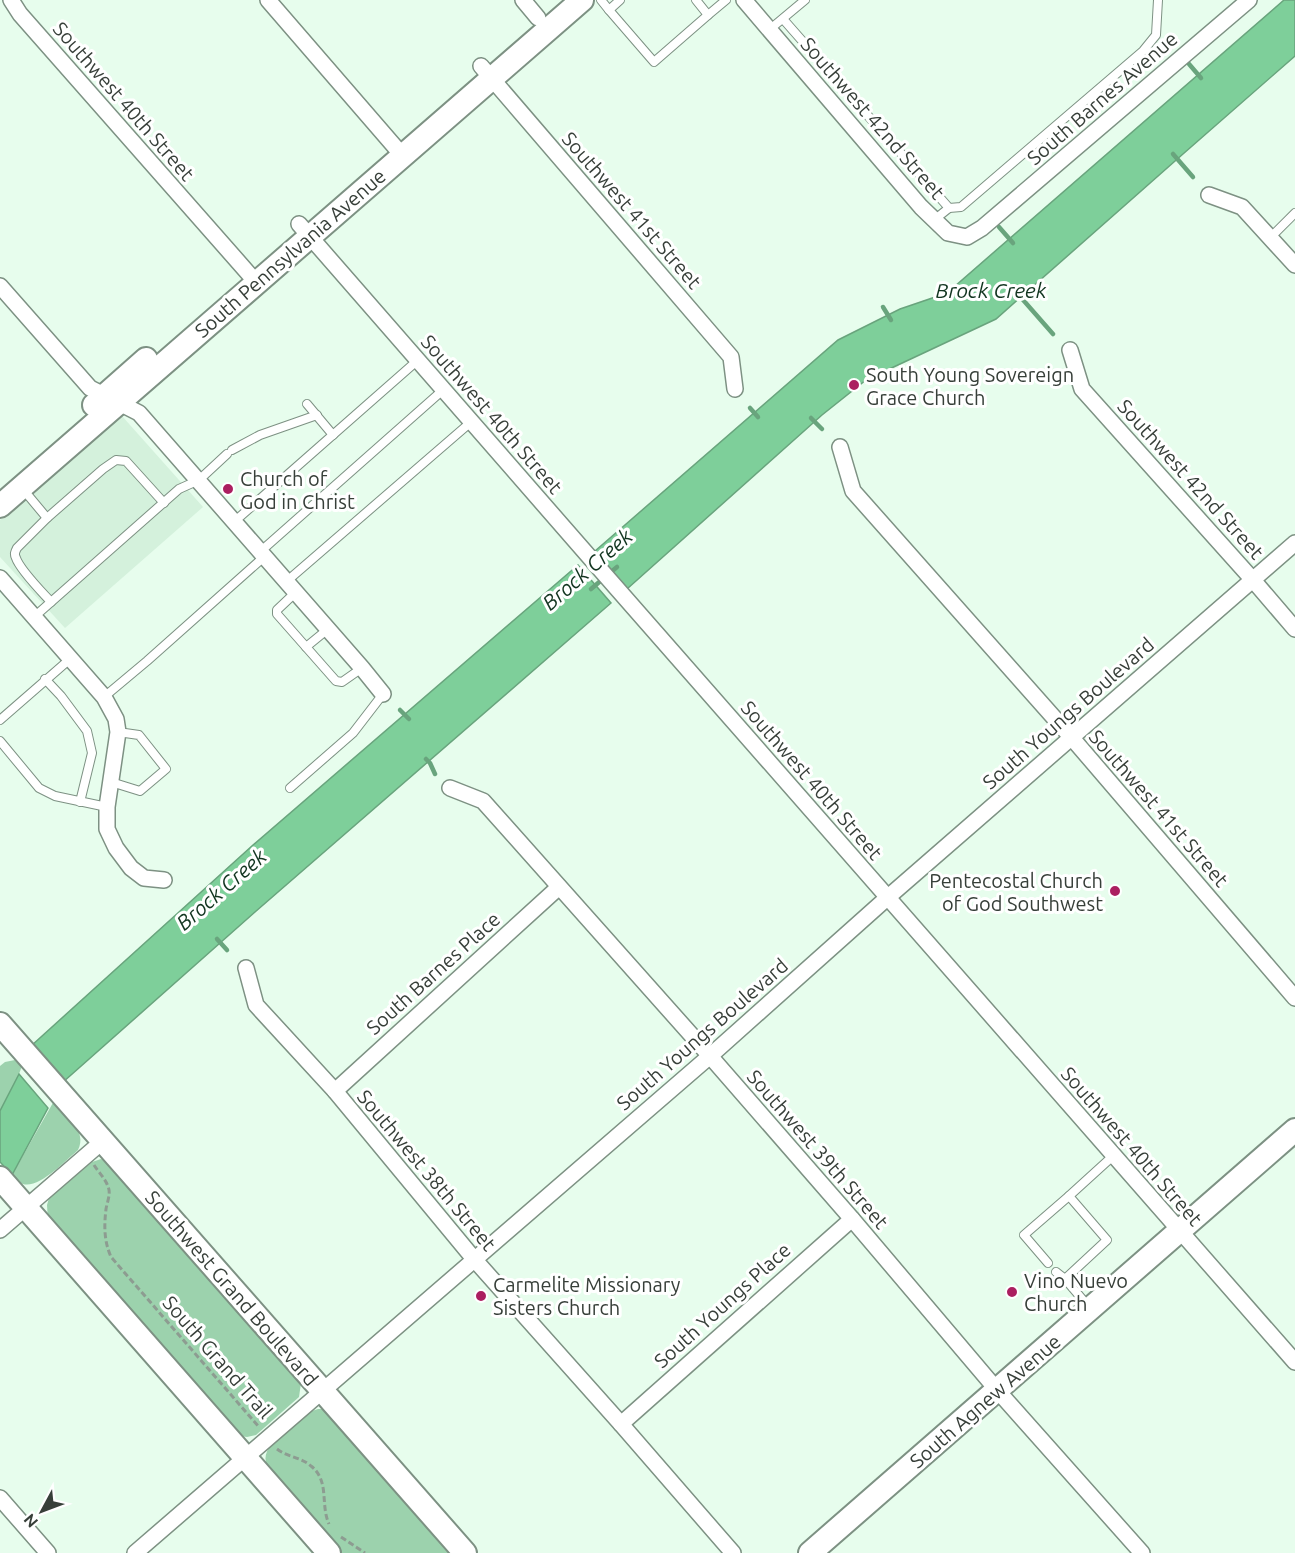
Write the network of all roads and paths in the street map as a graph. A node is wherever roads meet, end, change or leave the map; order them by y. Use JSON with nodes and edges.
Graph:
{"nodes":[{"id":1,"x":11,"y":0,"type":"edge"},
{"id":2,"x":268,"y":0,"type":"edge"},
{"id":3,"x":523,"y":0,"type":"edge"},
{"id":4,"x":559,"y":0,"type":"edge"},
{"id":5,"x":582,"y":0,"type":"edge"},
{"id":6,"x":601,"y":0,"type":"edge"},
{"id":7,"x":620,"y":0,"type":"edge"},
{"id":8,"x":696,"y":0,"type":"edge"},
{"id":9,"x":726,"y":0,"type":"edge"},
{"id":10,"x":805,"y":0,"type":"edge"},
{"id":11,"x":1158,"y":0,"type":"edge"},
{"id":12,"x":1249,"y":0,"type":"edge"},
{"id":13,"x":748,"y":1,"type":"edge"},
{"id":14,"x":609,"y":10,"type":"junction"},
{"id":15,"x":708,"y":15,"type":"junction"},
{"id":16,"x":538,"y":18,"type":"junction"},
{"id":17,"x":783,"y":19,"type":"junction"},
{"id":18,"x":769,"y":30,"type":"junction"},
{"id":19,"x":486,"y":72,"type":"junction"},
{"id":20,"x":397,"y":149,"type":"junction"},
{"id":21,"x":1209,"y":195,"type":"dead end"},
{"id":22,"x":949,"y":208,"type":"junction"},
{"id":23,"x":1295,"y":213,"type":"edge"},
{"id":24,"x":934,"y":220,"type":"junction"},
{"id":25,"x":982,"y":228,"type":"joint"},
{"id":26,"x":304,"y":230,"type":"junction"},
{"id":27,"x":1270,"y":238,"type":"junction"},
{"id":28,"x":1295,"y":265,"type":"edge"},
{"id":29,"x":251,"y":277,"type":"junction"},
{"id":30,"x":0,"y":286,"type":"edge"},
{"id":31,"x":1071,"y":350,"type":"dead end"},
{"id":32,"x":418,"y":360,"type":"junction"},
{"id":33,"x":735,"y":388,"type":"dead end"},
{"id":34,"x":443,"y":390,"type":"junction"},
{"id":35,"x":113,"y":399,"type":"junction"},
{"id":36,"x":307,"y":404,"type":"dead end"},
{"id":37,"x":317,"y":416,"type":"junction"},
{"id":38,"x":471,"y":422,"type":"junction"},
{"id":39,"x":333,"y":435,"type":"junction"},
{"id":40,"x":840,"y":447,"type":"dead end"},
{"id":41,"x":199,"y":480,"type":"junction"},
{"id":42,"x":11,"y":488,"type":"edge"},
{"id":43,"x":164,"y":503,"type":"junction"},
{"id":44,"x":0,"y":506,"type":"edge"},
{"id":45,"x":47,"y":518,"type":"junction"},
{"id":46,"x":235,"y":521,"type":"junction"},
{"id":47,"x":1295,"y":543,"type":"edge"},
{"id":48,"x":263,"y":553,"type":"junction"},
{"id":49,"x":0,"y":578,"type":"edge"},
{"id":50,"x":1253,"y":580,"type":"junction"},
{"id":51,"x":292,"y":587,"type":"junction"},
{"id":52,"x":51,"y":602,"type":"junction"},
{"id":53,"x":34,"y":617,"type":"junction"},
{"id":54,"x":328,"y":629,"type":"junction"},
{"id":55,"x":1295,"y":629,"type":"edge"},
{"id":56,"x":306,"y":647,"type":"junction"},
{"id":57,"x":70,"y":658,"type":"junction"},
{"id":58,"x":362,"y":668,"type":"junction"},
{"id":59,"x":45,"y":679,"type":"junction"},
{"id":60,"x":382,"y":694,"type":"joint"},
{"id":61,"x":104,"y":697,"type":"junction"},
{"id":62,"x":0,"y":720,"type":"edge"},
{"id":63,"x":118,"y":732,"type":"junction"},
{"id":64,"x":1072,"y":738,"type":"junction"},
{"id":65,"x":0,"y":741,"type":"edge"},
{"id":66,"x":111,"y":782,"type":"junction"},
{"id":67,"x":291,"y":788,"type":"dead end"},
{"id":68,"x":450,"y":788,"type":"dead end"},
{"id":69,"x":80,"y":802,"type":"junction"},
{"id":70,"x":106,"y":807,"type":"junction"},
{"id":71,"x":164,"y":880,"type":"dead end"},
{"id":72,"x":559,"y":887,"type":"junction"},
{"id":73,"x":887,"y":898,"type":"junction"},
{"id":74,"x":246,"y":968,"type":"dead end"},
{"id":75,"x":1295,"y":999,"type":"edge"},
{"id":76,"x":2,"y":1031,"type":"edge"},
{"id":77,"x":710,"y":1056,"type":"junction"},
{"id":78,"x":335,"y":1091,"type":"junction"},
{"id":79,"x":1295,"y":1130,"type":"edge"},
{"id":80,"x":95,"y":1147,"type":"junction"},
{"id":81,"x":1113,"y":1156,"type":"junction"},
{"id":82,"x":2,"y":1180,"type":"edge"},
{"id":83,"x":1069,"y":1196,"type":"junction"},
{"id":84,"x":26,"y":1207,"type":"junction"},
{"id":85,"x":852,"y":1219,"type":"junction"},
{"id":86,"x":0,"y":1230,"type":"edge"},
{"id":87,"x":1179,"y":1231,"type":"junction"},
{"id":88,"x":474,"y":1259,"type":"junction"},
{"id":89,"x":1048,"y":1263,"type":"dead end"},
{"id":90,"x":1056,"y":1272,"type":"dead end"},
{"id":91,"x":1065,"y":1279,"type":"junction"},
{"id":92,"x":1090,"y":1308,"type":"junction"},
{"id":93,"x":1295,"y":1362,"type":"edge"},
{"id":94,"x":997,"y":1390,"type":"junction"},
{"id":95,"x":322,"y":1391,"type":"junction"},
{"id":96,"x":621,"y":1424,"type":"junction"},
{"id":97,"x":268,"y":1438,"type":"junction"},
{"id":98,"x":245,"y":1457,"type":"junction"},
{"id":99,"x":0,"y":1498,"type":"edge"},
{"id":100,"x":332,"y":1529,"type":"dead end"},
{"id":101,"x":332,"y":1543,"type":"edge"},
{"id":102,"x":48,"y":1553,"type":"edge"},
{"id":103,"x":135,"y":1553,"type":"edge"},
{"id":104,"x":365,"y":1553,"type":"edge"},
{"id":105,"x":465,"y":1553,"type":"edge"},
{"id":106,"x":733,"y":1553,"type":"edge"},
{"id":107,"x":810,"y":1553,"type":"edge"},
{"id":108,"x":1142,"y":1553,"type":"edge"}],
"edges":[{"from":1,"to":29,"type":"street","name":"Southwest 40th Street"},
{"from":2,"to":20,"type":"street"},
{"from":3,"to":16,"type":"street"},
{"from":4,"to":16,"type":"street","name":"South Pennsylvania Avenue"},
{"from":5,"to":19,"type":"street","name":"South Pennsylvania Avenue"},
{"from":6,"to":14,"type":"lane"},
{"from":7,"to":14,"type":"lane"},
{"from":8,"to":15,"type":"lane"},
{"from":9,"to":15,"type":"lane"},
{"from":10,"to":17,"type":"lane"},
{"from":11,"to":22,"type":"lane"},
{"from":12,"to":25,"type":"street","name":"South Barnes Avenue"},
{"from":13,"to":18,"type":"street","name":"Southwest 42nd Street"},
{"from":14,"to":15,"type":"lane"},
{"from":16,"to":19,"type":"street","name":"South Pennsylvania Avenue"},
{"from":17,"to":18,"type":"lane"},
{"from":17,"to":22,"type":"lane"},
{"from":18,"to":24,"type":"street","name":"Southwest 42nd Street"},
{"from":19,"to":20,"type":"street","name":"South Pennsylvania Avenue"},
{"from":19,"to":33,"type":"street","name":"Southwest 41st Street"},
{"from":20,"to":26,"type":"street","name":"South Pennsylvania Avenue"},
{"from":21,"to":27,"type":"street"},
{"from":22,"to":24,"type":"lane"},
{"from":23,"to":27,"type":"lane"},
{"from":24,"to":25,"type":"street","name":"Southwest 42nd Street"},
{"from":26,"to":29,"type":"street","name":"South Pennsylvania Avenue"},
{"from":26,"to":32,"type":"street","name":"Southwest 40th Street"},
{"from":27,"to":28,"type":"street"},
{"from":29,"to":35,"type":"street","name":"South Pennsylvania Avenue"},
{"from":30,"to":35,"type":"street"},
{"from":31,"to":50,"type":"street","name":"Southwest 42nd Street"},
{"from":32,"to":34,"type":"street","name":"Southwest 40th Street"},
{"from":32,"to":39,"type":"lane"},
{"from":34,"to":38,"type":"street","name":"Southwest 40th Street"},
{"from":34,"to":48,"type":"lane"},
{"from":35,"to":41,"type":"street"},
{"from":35,"to":42,"type":"street","name":"South Pennsylvania Avenue"},
{"from":36,"to":37,"type":"lane"},
{"from":37,"to":39,"type":"lane"},
{"from":37,"to":41,"type":"lane"},
{"from":38,"to":51,"type":"lane"},
{"from":38,"to":73,"type":"street","name":"Southwest 40th Street"},
{"from":39,"to":46,"type":"lane"},
{"from":40,"to":64,"type":"street","name":"Southwest 41st Street"},
{"from":41,"to":43,"type":"lane"},
{"from":41,"to":46,"type":"street"},
{"from":42,"to":44,"type":"street","name":"South Pennsylvania Avenue"},
{"from":42,"to":45,"type":"lane"},
{"from":43,"to":45,"type":"lane"},
{"from":43,"to":52,"type":"lane"},
{"from":45,"to":52,"type":"lane"},
{"from":46,"to":48,"type":"street"},
{"from":47,"to":50,"type":"street","name":"South Youngs Boulevard"},
{"from":48,"to":51,"type":"street"},
{"from":48,"to":61,"type":"lane"},
{"from":49,"to":53,"type":"street"},
{"from":50,"to":55,"type":"street","name":"Southwest 42nd Street"},
{"from":50,"to":64,"type":"street","name":"South Youngs Boulevard"},
{"from":51,"to":54,"type":"street"},
{"from":51,"to":56,"type":"lane"},
{"from":52,"to":53,"type":"lane"},
{"from":53,"to":57,"type":"street"},
{"from":54,"to":56,"type":"lane"},
{"from":54,"to":58,"type":"street"},
{"from":56,"to":58,"type":"lane"},
{"from":57,"to":59,"type":"lane"},
{"from":57,"to":61,"type":"street"},
{"from":58,"to":60,"type":"street"},
{"from":59,"to":62,"type":"lane"},
{"from":59,"to":69,"type":"lane"},
{"from":60,"to":67,"type":"lane"},
{"from":61,"to":63,"type":"street"},
{"from":63,"to":66,"type":"street"},
{"from":63,"to":66,"type":"lane"},
{"from":64,"to":73,"type":"street","name":"South Youngs Boulevard"},
{"from":64,"to":75,"type":"street","name":"Southwest 41st Street"},
{"from":65,"to":69,"type":"lane"},
{"from":66,"to":70,"type":"street"},
{"from":68,"to":72,"type":"street","name":"Southwest 39th Street"},
{"from":69,"to":70,"type":"lane"},
{"from":70,"to":71,"type":"street"},
{"from":72,"to":77,"type":"street","name":"Southwest 39th Street"},
{"from":72,"to":78,"type":"street","name":"South Barnes Place"},
{"from":73,"to":77,"type":"street","name":"South Youngs Boulevard"},
{"from":73,"to":81,"type":"street","name":"Southwest 40th Street"},
{"from":74,"to":78,"type":"street","name":"Southwest 38th Street"},
{"from":76,"to":80,"type":"street","name":"Southwest Grand Boulevard"},
{"from":77,"to":85,"type":"street","name":"Southwest 39th Street"},
{"from":77,"to":88,"type":"street","name":"South Youngs Boulevard"},
{"from":78,"to":88,"type":"street","name":"Southwest 38th Street"},
{"from":79,"to":87,"type":"street","name":"South Agnew Avenue"},
{"from":80,"to":84,"type":"street"},
{"from":80,"to":95,"type":"street","name":"Southwest Grand Boulevard"},
{"from":80,"to":97,"type":"path","name":"South Grand Trail"},
{"from":81,"to":83,"type":"lane"},
{"from":81,"to":87,"type":"street","name":"Southwest 40th Street"},
{"from":82,"to":84,"type":"street"},
{"from":83,"to":89,"type":"lane"},
{"from":83,"to":91,"type":"lane"},
{"from":84,"to":86,"type":"street"},
{"from":84,"to":98,"type":"street"},
{"from":85,"to":94,"type":"street","name":"Southwest 39th Street"},
{"from":85,"to":96,"type":"street","name":"South Youngs Place"},
{"from":87,"to":92,"type":"street","name":"South Agnew Avenue"},
{"from":87,"to":93,"type":"street","name":"Southwest 40th Street"},
{"from":88,"to":95,"type":"street","name":"South Youngs Boulevard"},
{"from":88,"to":96,"type":"street","name":"Southwest 38th Street"},
{"from":90,"to":91,"type":"lane"},
{"from":91,"to":92,"type":"lane"},
{"from":92,"to":94,"type":"street","name":"South Agnew Avenue"},
{"from":94,"to":107,"type":"street","name":"South Agnew Avenue"},
{"from":94,"to":108,"type":"street","name":"Southwest 39th Street"},
{"from":95,"to":97,"type":"street","name":"South Youngs Boulevard"},
{"from":95,"to":105,"type":"street","name":"Southwest Grand Boulevard"},
{"from":96,"to":106,"type":"street","name":"Southwest 38th Street"},
{"from":97,"to":98,"type":"street","name":"South Youngs Boulevard"},
{"from":97,"to":100,"type":"path","name":"South Grand Trail"},
{"from":98,"to":101,"type":"street"},
{"from":98,"to":103,"type":"street","name":"South Youngs Boulevard"},
{"from":99,"to":102,"type":"street"},
{"from":101,"to":104,"type":"path"}]}
